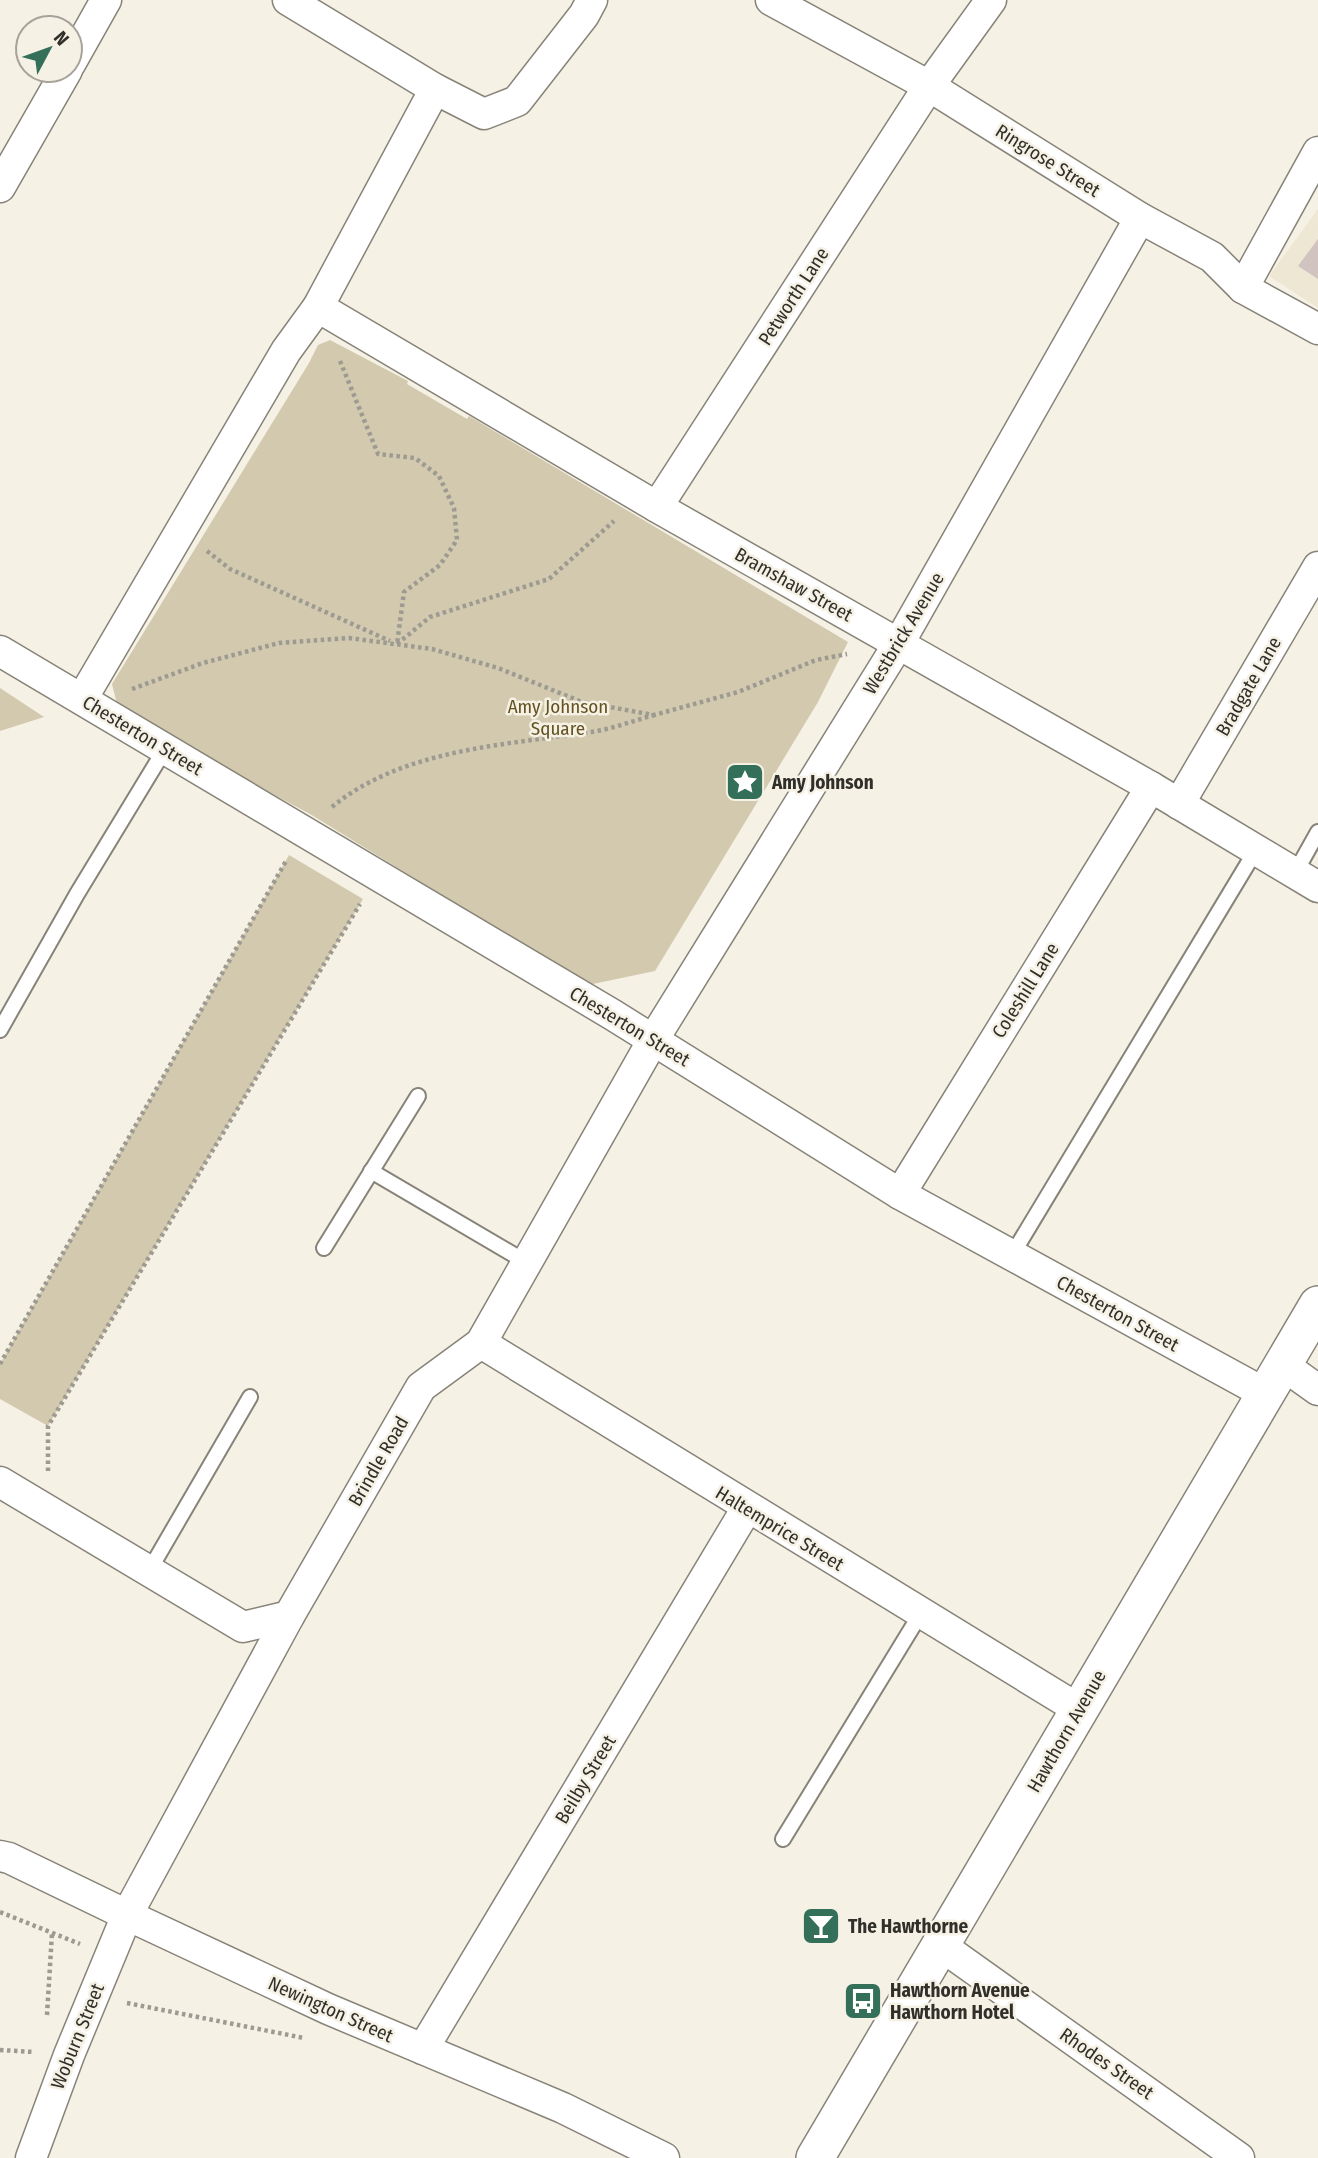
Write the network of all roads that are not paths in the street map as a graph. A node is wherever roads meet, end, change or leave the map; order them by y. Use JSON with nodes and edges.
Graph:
{"nodes":[{"id":1,"x":106,"y":0,"type":"edge"},
{"id":2,"x":288,"y":0,"type":"edge"},
{"id":3,"x":592,"y":0,"type":"edge"},
{"id":4,"x":771,"y":0,"type":"edge"},
{"id":5,"x":991,"y":0,"type":"edge"},
{"id":6,"x":84,"y":39,"type":"edge"},
{"id":7,"x":59,"y":84,"type":"edge"},
{"id":8,"x":929,"y":86,"type":"junction"},
{"id":9,"x":435,"y":89,"type":"junction"},
{"id":10,"x":1318,"y":152,"type":"edge"},
{"id":11,"x":0,"y":187,"type":"edge"},
{"id":12,"x":1140,"y":218,"type":"junction"},
{"id":13,"x":1244,"y":288,"type":"junction"},
{"id":14,"x":318,"y":307,"type":"junction"},
{"id":15,"x":1318,"y":329,"type":"edge"},
{"id":16,"x":657,"y":507,"type":"junction"},
{"id":17,"x":1318,"y":567,"type":"edge"},
{"id":18,"x":899,"y":643,"type":"junction"},
{"id":19,"x":0,"y":651,"type":"edge"},
{"id":20,"x":82,"y":699,"type":"junction"},
{"id":21,"x":165,"y":749,"type":"junction"},
{"id":22,"x":1151,"y":787,"type":"junction"},
{"id":23,"x":1179,"y":804,"type":"junction"},
{"id":24,"x":1318,"y":832,"type":"edge"},
{"id":25,"x":1256,"y":850,"type":"junction"},
{"id":26,"x":1306,"y":880,"type":"edge"},
{"id":27,"x":0,"y":1030,"type":"edge"},
{"id":28,"x":653,"y":1040,"type":"junction"},
{"id":29,"x":418,"y":1096,"type":"dead end"},
{"id":30,"x":371,"y":1171,"type":"junction"},
{"id":31,"x":900,"y":1194,"type":"junction"},
{"id":32,"x":324,"y":1248,"type":"dead end"},
{"id":33,"x":1012,"y":1255,"type":"junction"},
{"id":34,"x":526,"y":1262,"type":"junction"},
{"id":35,"x":1318,"y":1305,"type":"edge"},
{"id":36,"x":481,"y":1343,"type":"junction"},
{"id":37,"x":1273,"y":1379,"type":"junction"},
{"id":38,"x":1318,"y":1390,"type":"edge"},
{"id":39,"x":250,"y":1397,"type":"dead end"},
{"id":40,"x":0,"y":1482,"type":"edge"},
{"id":41,"x":747,"y":1508,"type":"junction"},
{"id":42,"x":149,"y":1571,"type":"junction"},
{"id":43,"x":921,"y":1613,"type":"junction"},
{"id":44,"x":289,"y":1616,"type":"junction"},
{"id":45,"x":1080,"y":1710,"type":"junction"},
{"id":46,"x":783,"y":1839,"type":"dead end"},
{"id":47,"x":0,"y":1856,"type":"edge"},
{"id":48,"x":127,"y":1915,"type":"junction"},
{"id":49,"x":940,"y":1945,"type":"junction"},
{"id":50,"x":423,"y":2049,"type":"junction"},
{"id":51,"x":31,"y":2158,"type":"edge"},
{"id":52,"x":664,"y":2158,"type":"edge"},
{"id":53,"x":815,"y":2158,"type":"edge"},
{"id":54,"x":1239,"y":2158,"type":"edge"}],
"edges":[{"from":1,"to":6,"type":"street"},
{"from":2,"to":9,"type":"street"},
{"from":3,"to":9,"type":"street"},
{"from":4,"to":8,"type":"street","name":"Ringrose Street"},
{"from":5,"to":8,"type":"street","name":"Petworth Lane"},
{"from":7,"to":11,"type":"street"},
{"from":8,"to":12,"type":"street","name":"Ringrose Street"},
{"from":8,"to":16,"type":"street","name":"Petworth Lane"},
{"from":9,"to":14,"type":"street"},
{"from":10,"to":13,"type":"street"},
{"from":12,"to":13,"type":"street","name":"Ringrose Street"},
{"from":12,"to":18,"type":"street","name":"Westbrick Avenue"},
{"from":13,"to":15,"type":"street","name":"Ringrose Street"},
{"from":14,"to":16,"type":"street","name":"Bramshaw Street"},
{"from":14,"to":20,"type":"street"},
{"from":16,"to":18,"type":"street","name":"Bramshaw Street"},
{"from":17,"to":23,"type":"street","name":"Bradgate Lane"},
{"from":18,"to":22,"type":"street","name":"Bramshaw Street"},
{"from":18,"to":28,"type":"street","name":"Westbrick Avenue"},
{"from":19,"to":20,"type":"street","name":"Chesterton Street"},
{"from":20,"to":21,"type":"street","name":"Chesterton Street"},
{"from":21,"to":27,"type":"lane"},
{"from":21,"to":28,"type":"street","name":"Chesterton Street"},
{"from":22,"to":23,"type":"street","name":"Bramshaw Street"},
{"from":22,"to":31,"type":"street","name":"Coleshill Lane"},
{"from":23,"to":25,"type":"street","name":"Bramshaw Street"},
{"from":24,"to":26,"type":"lane"},
{"from":25,"to":26,"type":"street","name":"Bramshaw Street"},
{"from":25,"to":33,"type":"lane"},
{"from":28,"to":31,"type":"street","name":"Chesterton Street"},
{"from":28,"to":34,"type":"street","name":"Brindle Road"},
{"from":29,"to":30,"type":"lane"},
{"from":30,"to":32,"type":"lane"},
{"from":30,"to":34,"type":"lane"},
{"from":31,"to":33,"type":"street","name":"Chesterton Street"},
{"from":33,"to":37,"type":"street","name":"Chesterton Street"},
{"from":34,"to":36,"type":"street","name":"Brindle Road"},
{"from":35,"to":37,"type":"street","name":"Hawthorn Avenue"},
{"from":36,"to":41,"type":"street","name":"Haltemprice Street"},
{"from":36,"to":44,"type":"street","name":"Brindle Road"},
{"from":37,"to":38,"type":"street","name":"Chesterton Street"},
{"from":37,"to":45,"type":"street","name":"Hawthorn Avenue"},
{"from":39,"to":42,"type":"lane"},
{"from":40,"to":42,"type":"street"},
{"from":41,"to":43,"type":"street","name":"Haltemprice Street"},
{"from":41,"to":50,"type":"street","name":"Beilby Street"},
{"from":42,"to":44,"type":"street"},
{"from":43,"to":45,"type":"street","name":"Haltemprice Street"},
{"from":43,"to":46,"type":"lane"},
{"from":44,"to":48,"type":"street","name":"Brindle Road"},
{"from":45,"to":49,"type":"street","name":"Hawthorn Avenue"},
{"from":47,"to":48,"type":"street","name":"Newington Street"},
{"from":48,"to":50,"type":"street","name":"Newington Street"},
{"from":48,"to":51,"type":"street","name":"Woburn Street"},
{"from":49,"to":53,"type":"street","name":"Hawthorn Avenue"},
{"from":49,"to":54,"type":"street","name":"Rhodes Street"},
{"from":50,"to":52,"type":"street","name":"Newington Street"}]}
